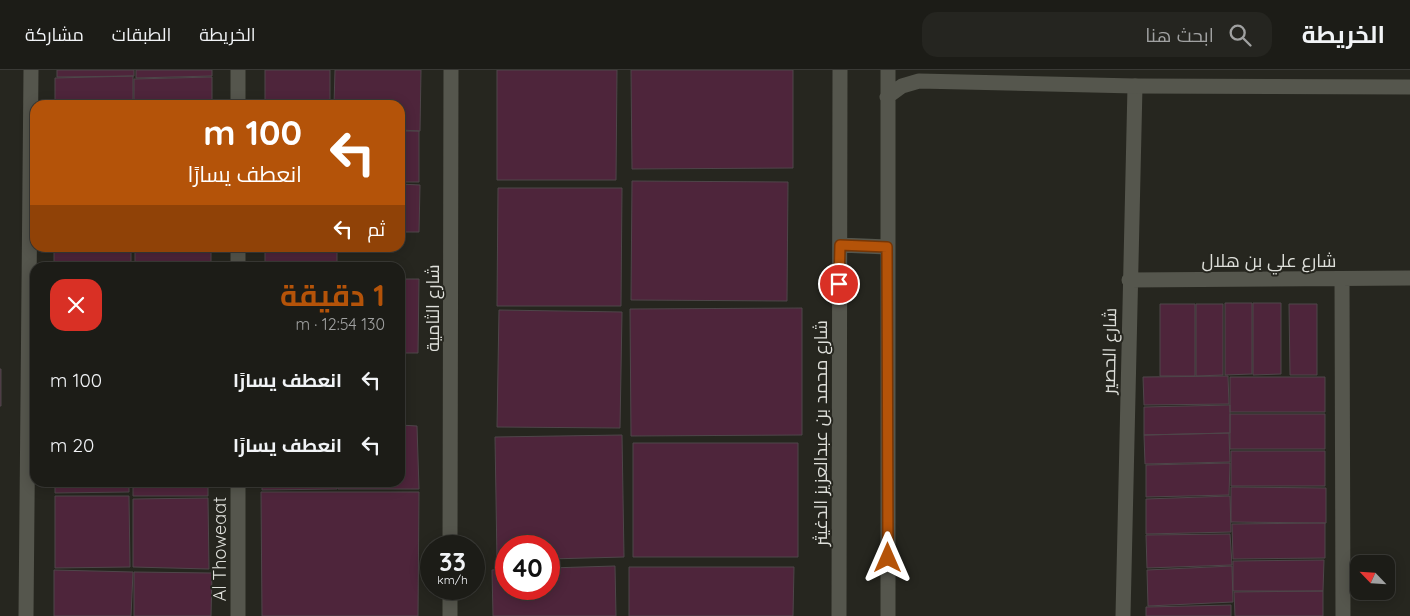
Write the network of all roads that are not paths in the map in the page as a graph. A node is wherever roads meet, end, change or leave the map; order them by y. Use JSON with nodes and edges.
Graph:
{"nodes":[{"id":1,"x":31,"y":70,"type":"edge"},
{"id":2,"x":238,"y":70,"type":"edge"},
{"id":3,"x":451,"y":70,"type":"edge"},
{"id":4,"x":840,"y":70,"type":"edge"},
{"id":5,"x":888,"y":70,"type":"edge"},
{"id":6,"x":1135,"y":86,"type":"junction"},
{"id":7,"x":1410,"y":87,"type":"edge"},
{"id":8,"x":887,"y":97,"type":"junction"},
{"id":9,"x":31,"y":100,"type":"edge"},
{"id":10,"x":238,"y":100,"type":"edge"},
{"id":11,"x":30,"y":179,"type":"edge"},
{"id":12,"x":840,"y":245,"type":"junction"},
{"id":13,"x":887,"y":247,"type":"junction"},
{"id":14,"x":1342,"y":278,"type":"junction"},
{"id":15,"x":1410,"y":278,"type":"edge"},
{"id":16,"x":1129,"y":280,"type":"junction"},
{"id":17,"x":238,"y":487,"type":"edge"},
{"id":18,"x":450,"y":535,"type":"edge"},
{"id":19,"x":450,"y":600,"type":"edge"},
{"id":20,"x":26,"y":616,"type":"edge"},
{"id":21,"x":238,"y":616,"type":"edge"},
{"id":22,"x":450,"y":616,"type":"edge"},
{"id":23,"x":839,"y":616,"type":"edge"},
{"id":24,"x":888,"y":616,"type":"edge"},
{"id":25,"x":1123,"y":616,"type":"edge"},
{"id":26,"x":1343,"y":616,"type":"edge"}],
"edges":[{"from":1,"to":9,"type":"street"},
{"from":2,"to":10,"type":"street"},
{"from":3,"to":18,"type":"street","name":"شارع الثامية"},
{"from":4,"to":12,"type":"street","name":"شارع محمد بن عبدالعزيز الدغيثر"},
{"from":5,"to":8,"type":"street"},
{"from":6,"to":7,"type":"street"},
{"from":6,"to":8,"type":"street"},
{"from":6,"to":16,"type":"street","name":"شارع الحصير"},
{"from":8,"to":13,"type":"street"},
{"from":11,"to":20,"type":"street"},
{"from":12,"to":13,"type":"street"},
{"from":12,"to":23,"type":"street","name":"شارع محمد بن عبدالعزيز الدغيثر"},
{"from":13,"to":24,"type":"street"},
{"from":14,"to":15,"type":"street","name":"شارع علي بن هلال"},
{"from":14,"to":16,"type":"street","name":"شارع علي بن هلال"},
{"from":14,"to":26,"type":"street"},
{"from":16,"to":25,"type":"street","name":"شارع الحصير"},
{"from":17,"to":21,"type":"street","name":"Al Thoweaat"},
{"from":19,"to":22,"type":"street"}]}
